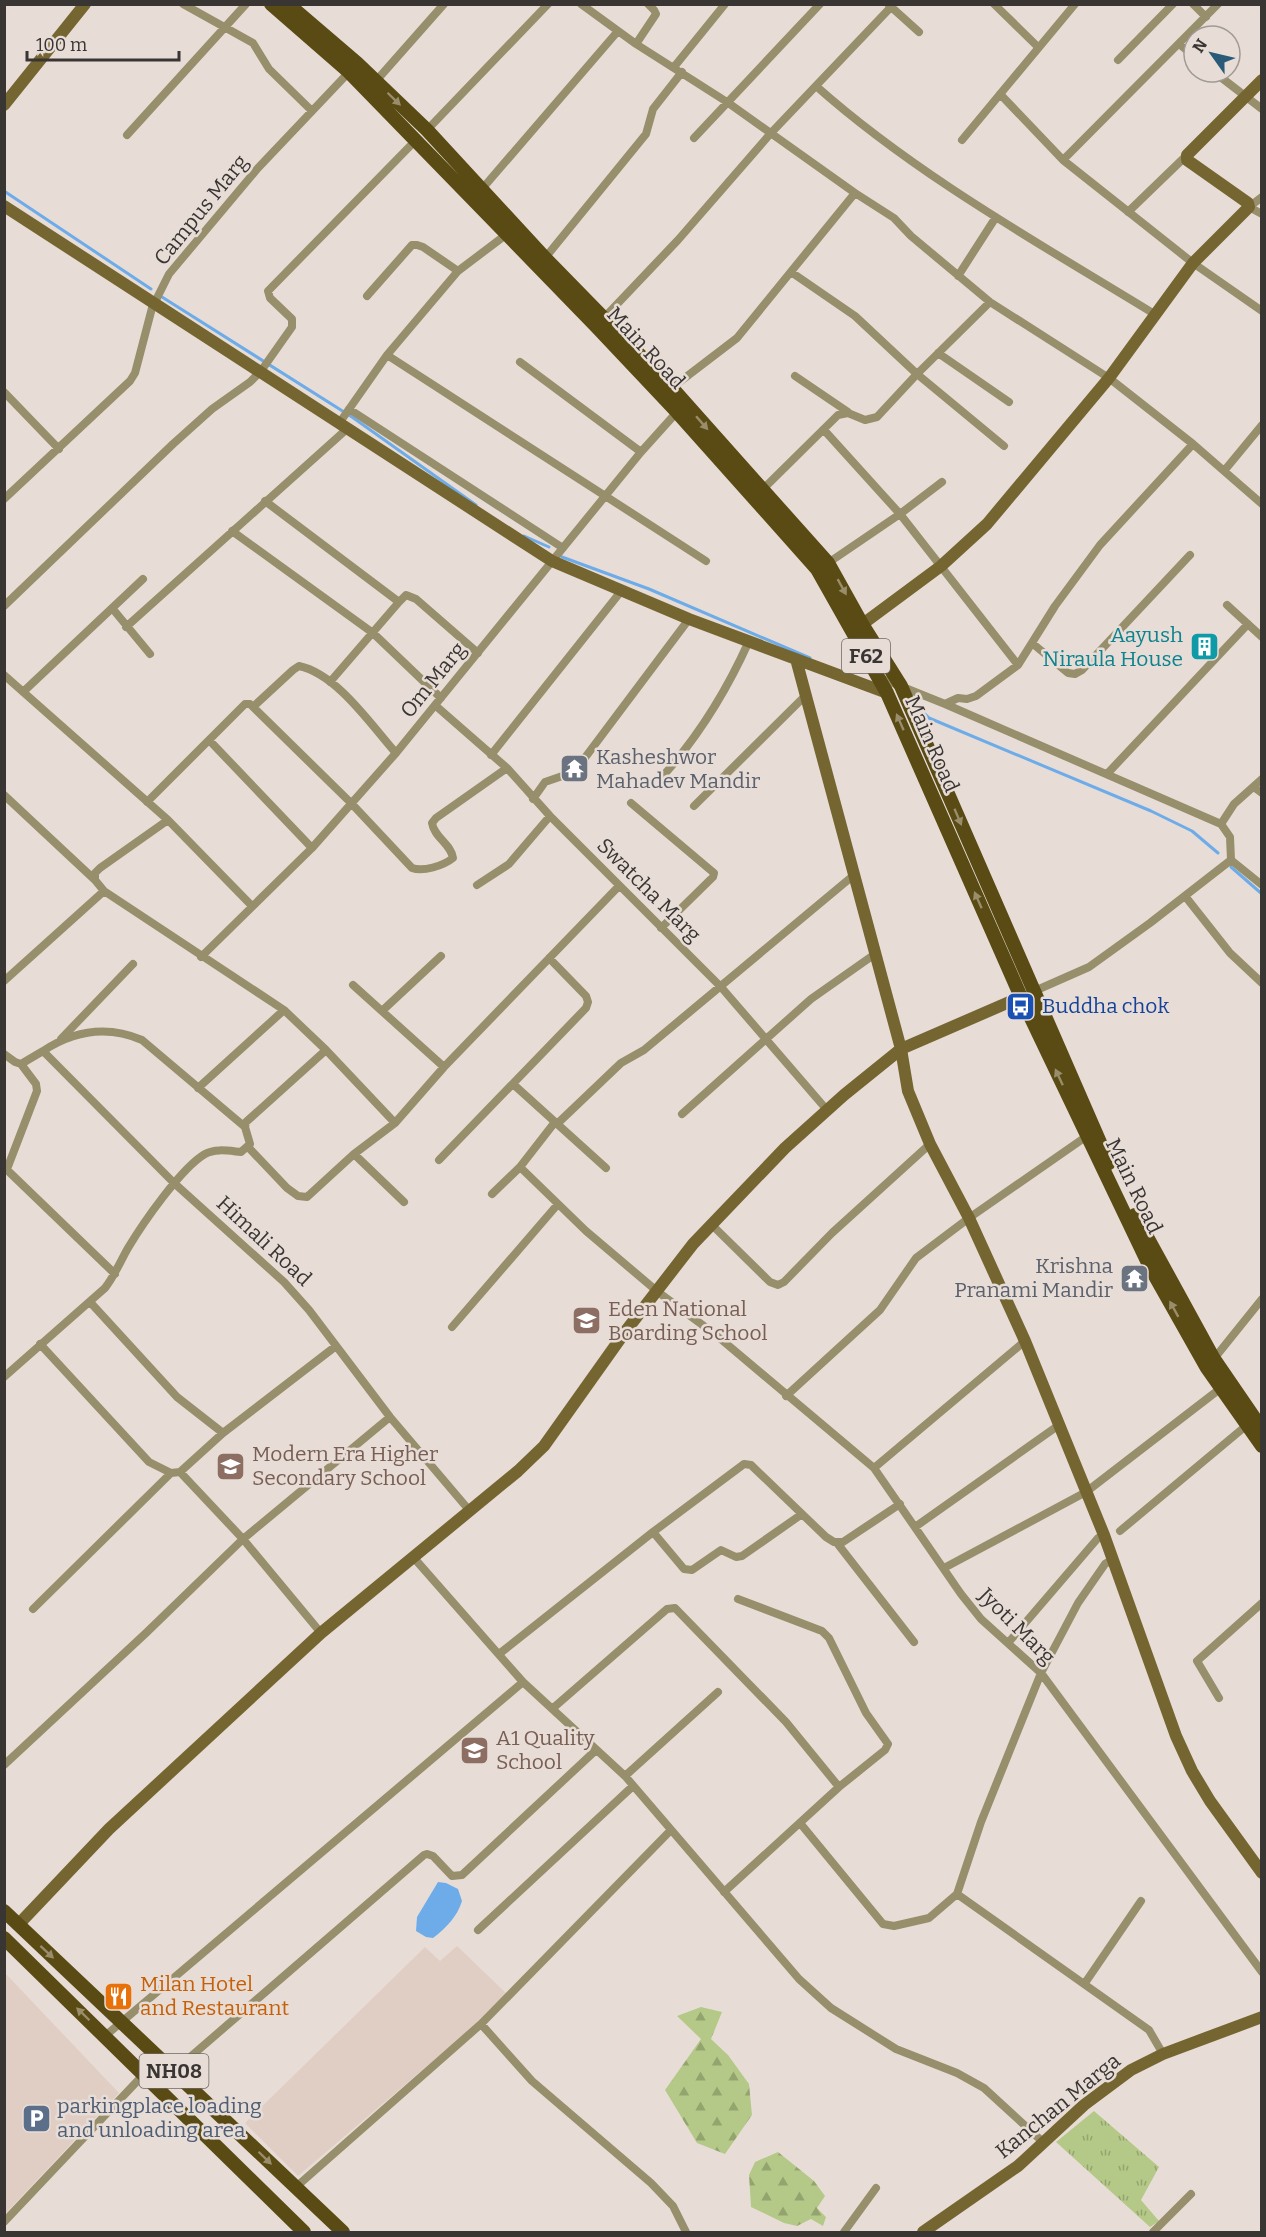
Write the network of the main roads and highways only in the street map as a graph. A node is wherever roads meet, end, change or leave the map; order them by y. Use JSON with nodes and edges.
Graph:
{"nodes":[{"id":1,"x":271,"y":4,"type":"edge"},
{"id":2,"x":288,"y":4,"type":"edge"},
{"id":3,"x":353,"y":68,"type":"junction"},
{"id":4,"x":600,"y":322,"type":"junction"},
{"id":5,"x":667,"y":392,"type":"junction"},
{"id":6,"x":758,"y":494,"type":"junction"},
{"id":7,"x":857,"y":628,"type":"junction"},
{"id":8,"x":1027,"y":994,"type":"junction"},
{"id":9,"x":1210,"y":1363,"type":"junction"},
{"id":10,"x":1262,"y":1429,"type":"edge"},
{"id":11,"x":1262,"y":1446,"type":"edge"},
{"id":12,"x":4,"y":1911,"type":"edge"},
{"id":13,"x":4,"y":1938,"type":"edge"},
{"id":14,"x":304,"y":2232,"type":"edge"},
{"id":15,"x":344,"y":2232,"type":"edge"}],
"edges":[{"from":1,"to":3,"type":"main road","name":"Main Road","number":"F62"},
{"from":2,"to":3,"type":"main road","name":"Main Road","number":"F62"},
{"from":3,"to":4,"type":"main road","name":"Main Road","number":"F62"},
{"from":3,"to":4,"type":"main road","name":"Main Road","number":"F62","one_way":true},
{"from":4,"to":5,"type":"main road","name":"Main Road","number":"F62"},
{"from":5,"to":6,"type":"main road","name":"Main Road","number":"F62","one_way":true},
{"from":5,"to":6,"type":"main road","name":"Main Road","number":"F62"},
{"from":6,"to":7,"type":"main road","name":"Main Road","number":"F62"},
{"from":6,"to":7,"type":"main road","name":"Main Road","number":"F62","one_way":true},
{"from":8,"to":7,"type":"main road","name":"Main Road","number":"F62","one_way":true},
{"from":7,"to":8,"type":"main road","name":"Main Road","number":"F62","one_way":true},
{"from":8,"to":9,"type":"main road","name":"Main Road","number":"F62"},
{"from":9,"to":8,"type":"main road","name":"Main Road","number":"F62","one_way":true},
{"from":9,"to":10,"type":"main road","name":"Main Road","number":"F62"},
{"from":9,"to":11,"type":"main road","name":"Main Road","number":"F62"},
{"from":12,"to":15,"type":"main road","number":"NH08","one_way":true},
{"from":14,"to":13,"type":"main road","number":"NH08","one_way":true}]}
